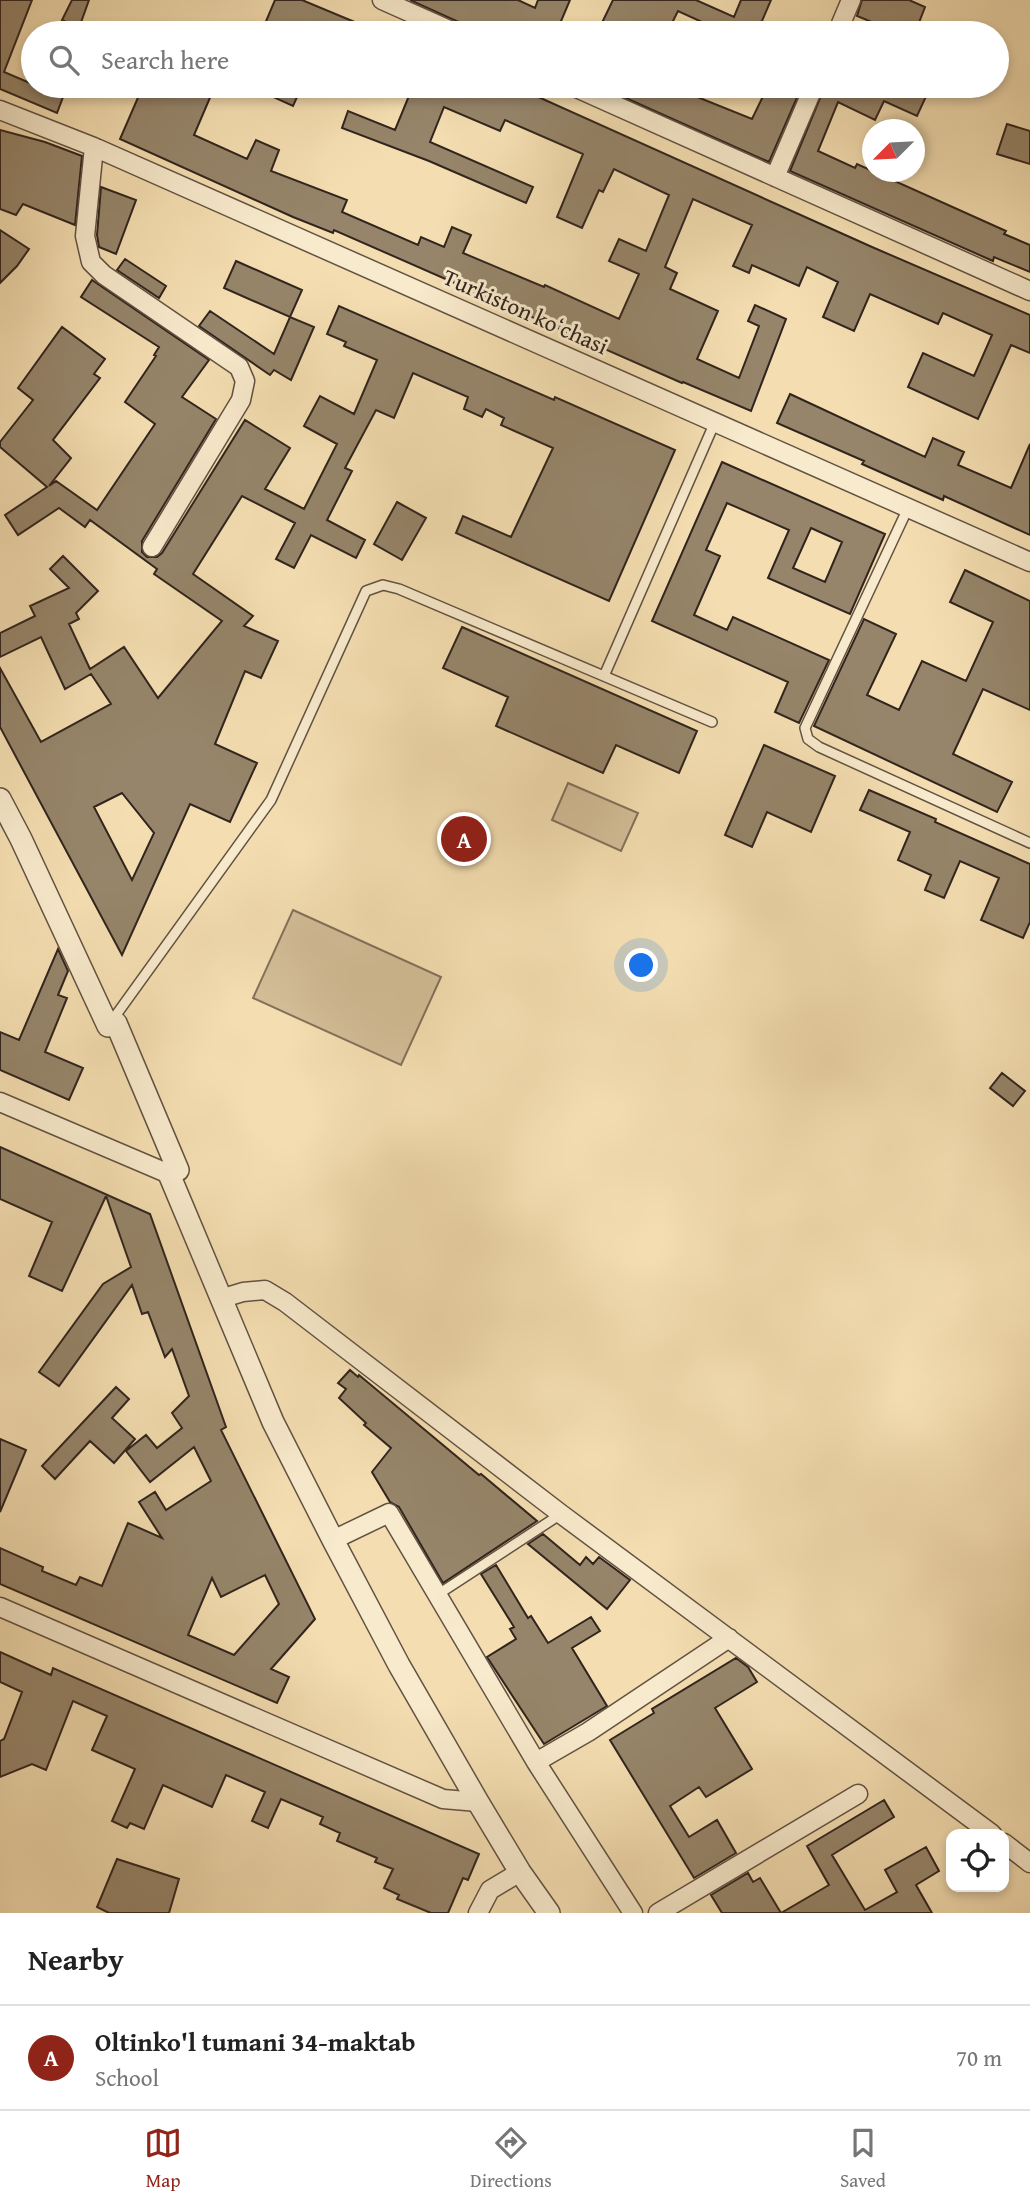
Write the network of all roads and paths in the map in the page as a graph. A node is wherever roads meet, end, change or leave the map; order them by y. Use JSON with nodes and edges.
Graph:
{"nodes":[{"id":1,"x":382,"y":0,"type":"edge"},
{"id":2,"x":851,"y":0,"type":"edge"},
{"id":3,"x":429,"y":21,"type":"edge"},
{"id":4,"x":842,"y":21,"type":"edge"},
{"id":5,"x":599,"y":98,"type":"edge"},
{"id":6,"x":809,"y":98,"type":"edge"},
{"id":7,"x":0,"y":110,"type":"edge"},
{"id":8,"x":94,"y":147,"type":"junction"},
{"id":9,"x":775,"y":177,"type":"junction"},
{"id":10,"x":1030,"y":291,"type":"edge"},
{"id":11,"x":715,"y":422,"type":"junction"},
{"id":12,"x":908,"y":508,"type":"junction"},
{"id":13,"x":152,"y":547,"type":"dead end"},
{"id":14,"x":1030,"y":562,"type":"edge"},
{"id":15,"x":604,"y":676,"type":"junction"},
{"id":16,"x":712,"y":722,"type":"dead end"},
{"id":17,"x":0,"y":799,"type":"edge"},
{"id":18,"x":1030,"y":843,"type":"edge"},
{"id":19,"x":108,"y":1026,"type":"junction"},
{"id":20,"x":0,"y":1102,"type":"edge"},
{"id":21,"x":169,"y":1174,"type":"junction"},
{"id":22,"x":220,"y":1299,"type":"junction"},
{"id":23,"x":561,"y":1514,"type":"junction"},
{"id":24,"x":333,"y":1541,"type":"junction"},
{"id":25,"x":436,"y":1596,"type":"junction"},
{"id":26,"x":0,"y":1607,"type":"edge"},
{"id":27,"x":729,"y":1638,"type":"junction"},
{"id":28,"x":536,"y":1762,"type":"junction"},
{"id":29,"x":858,"y":1794,"type":"dead end"},
{"id":30,"x":478,"y":1802,"type":"junction"},
{"id":31,"x":985,"y":1829,"type":"edge"},
{"id":32,"x":1009,"y":1847,"type":"edge"},
{"id":33,"x":1030,"y":1863,"type":"edge"},
{"id":34,"x":520,"y":1871,"type":"junction"},
{"id":35,"x":478,"y":1913,"type":"edge"},
{"id":36,"x":549,"y":1913,"type":"edge"},
{"id":37,"x":633,"y":1913,"type":"edge"},
{"id":38,"x":659,"y":1913,"type":"edge"}],
"edges":[{"from":1,"to":3,"type":"street"},
{"from":2,"to":4,"type":"street"},
{"from":5,"to":9,"type":"street"},
{"from":6,"to":9,"type":"street"},
{"from":7,"to":8,"type":"street","name":"Turkiston koʻchasi"},
{"from":8,"to":11,"type":"street","name":"Turkiston koʻchasi"},
{"from":8,"to":13,"type":"street"},
{"from":9,"to":10,"type":"street"},
{"from":11,"to":12,"type":"street","name":"Turkiston koʻchasi"},
{"from":11,"to":15,"type":"lane"},
{"from":12,"to":14,"type":"street","name":"Turkiston koʻchasi"},
{"from":12,"to":18,"type":"lane"},
{"from":15,"to":16,"type":"lane"},
{"from":15,"to":19,"type":"lane"},
{"from":17,"to":19,"type":"street"},
{"from":19,"to":21,"type":"street"},
{"from":20,"to":21,"type":"street"},
{"from":21,"to":22,"type":"street"},
{"from":22,"to":23,"type":"street"},
{"from":22,"to":24,"type":"street"},
{"from":23,"to":25,"type":"lane"},
{"from":23,"to":27,"type":"street"},
{"from":24,"to":25,"type":"street"},
{"from":24,"to":30,"type":"street"},
{"from":25,"to":28,"type":"street"},
{"from":26,"to":30,"type":"street"},
{"from":27,"to":28,"type":"street"},
{"from":27,"to":31,"type":"street"},
{"from":28,"to":37,"type":"street"},
{"from":29,"to":38,"type":"street"},
{"from":30,"to":34,"type":"street"},
{"from":32,"to":33,"type":"street"},
{"from":34,"to":35,"type":"street"},
{"from":34,"to":36,"type":"street"}]}
